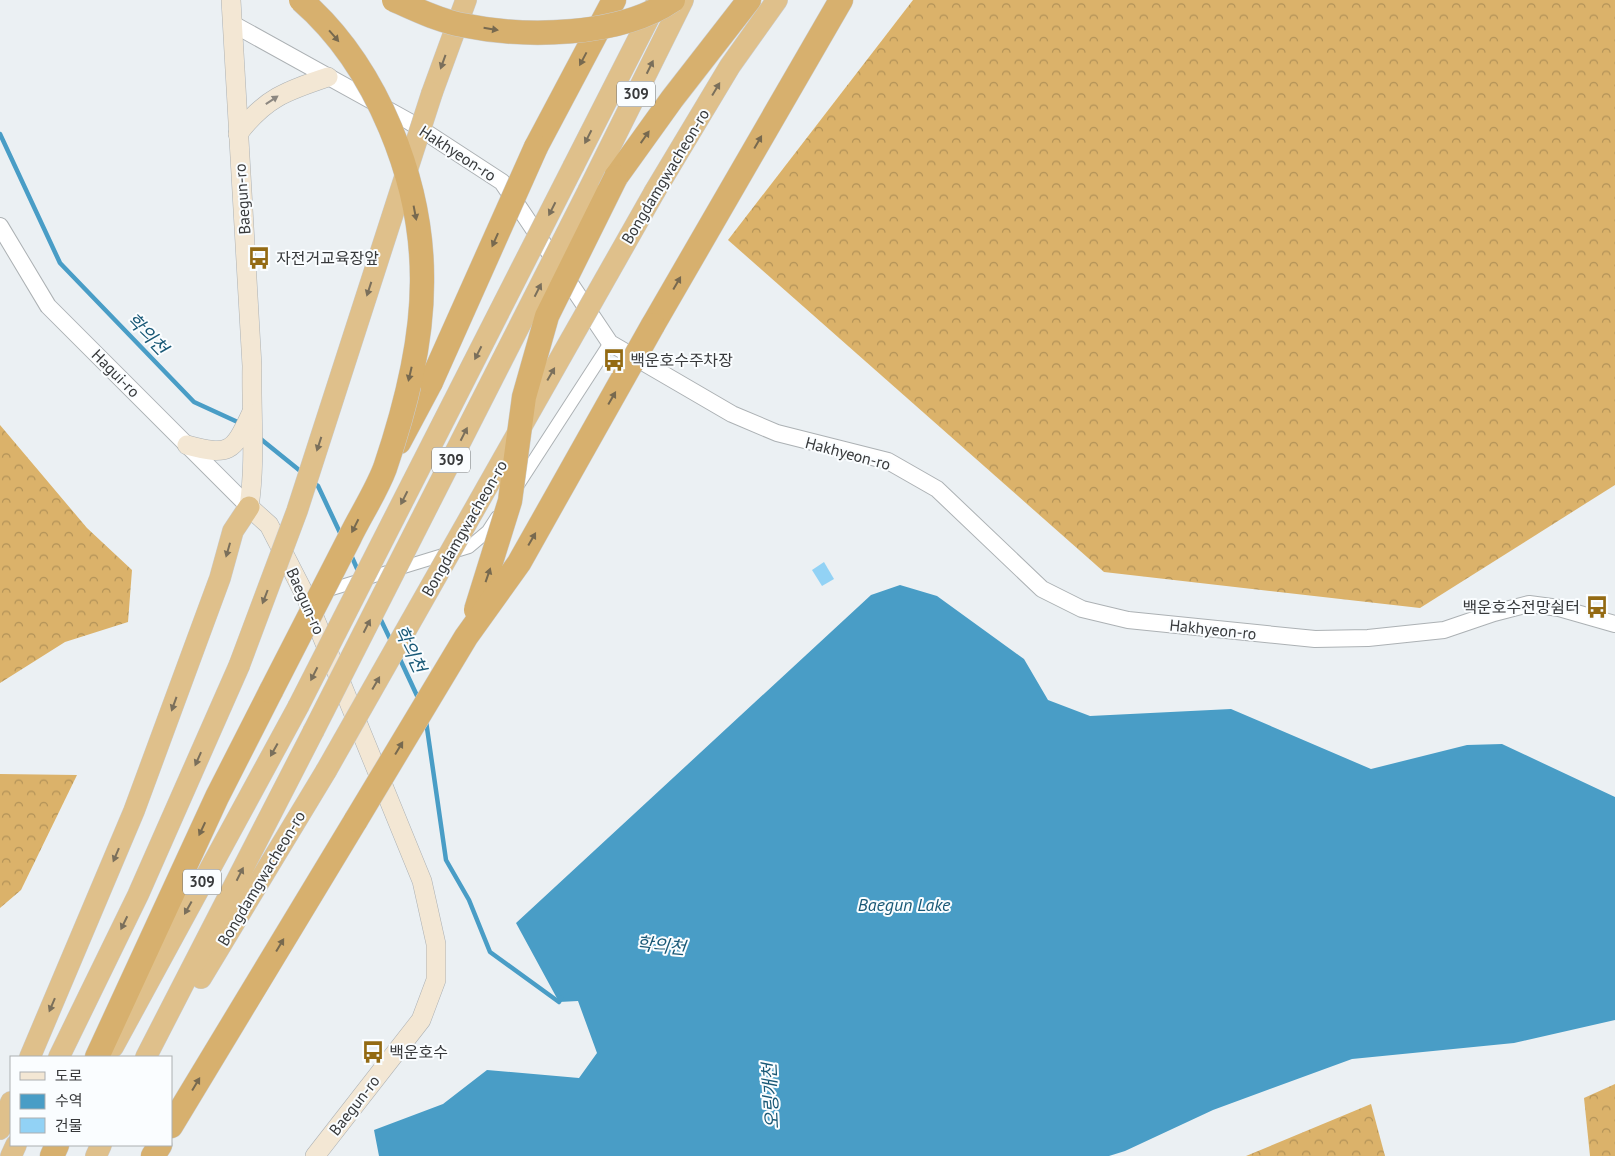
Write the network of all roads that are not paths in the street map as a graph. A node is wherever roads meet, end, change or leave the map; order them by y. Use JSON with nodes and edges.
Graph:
{"nodes":[{"id":1,"x":231,"y":0,"type":"edge"},
{"id":2,"x":301,"y":0,"type":"edge"},
{"id":3,"x":394,"y":0,"type":"edge"},
{"id":4,"x":466,"y":0,"type":"edge"},
{"id":5,"x":614,"y":0,"type":"edge"},
{"id":6,"x":658,"y":0,"type":"edge"},
{"id":7,"x":673,"y":0,"type":"edge"},
{"id":8,"x":683,"y":0,"type":"edge"},
{"id":9,"x":749,"y":0,"type":"edge"},
{"id":10,"x":776,"y":0,"type":"edge"},
{"id":11,"x":841,"y":0,"type":"edge"},
{"id":12,"x":233,"y":24,"type":"junction"},
{"id":13,"x":328,"y":77,"type":"junction"},
{"id":14,"x":238,"y":134,"type":"junction"},
{"id":15,"x":0,"y":226,"type":"edge"},
{"id":16,"x":610,"y":343,"type":"junction"},
{"id":17,"x":251,"y":414,"type":"junction"},
{"id":18,"x":187,"y":445,"type":"junction"},
{"id":19,"x":384,"y":470,"type":"junction"},
{"id":20,"x":249,"y":507,"type":"junction"},
{"id":21,"x":306,"y":597,"type":"junction"},
{"id":22,"x":1614,"y":622,"type":"edge"},
{"id":23,"x":466,"y":638,"type":"junction"},
{"id":24,"x":30,"y":1056,"type":"edge"},
{"id":25,"x":59,"y":1056,"type":"edge"},
{"id":26,"x":97,"y":1056,"type":"edge"},
{"id":27,"x":108,"y":1056,"type":"edge"},
{"id":28,"x":147,"y":1056,"type":"edge"},
{"id":29,"x":155,"y":1056,"type":"edge"},
{"id":30,"x":10,"y":1104,"type":"edge"},
{"id":31,"x":172,"y":1124,"type":"edge"},
{"id":32,"x":0,"y":1129,"type":"edge"},
{"id":33,"x":315,"y":1156,"type":"edge"}],
"edges":[{"from":1,"to":12,"type":"main road","name":"Baegun-ro"},
{"from":2,"to":19,"type":"highway","one_way":true,"bridge":true},
{"from":3,"to":7,"type":"highway","one_way":true,"bridge":true},
{"from":4,"to":25,"type":"highway","one_way":true,"bridge":true},
{"from":5,"to":19,"type":"highway","one_way":true,"bridge":true},
{"from":6,"to":27,"type":"highway","number":"309","one_way":true,"bridge":true},
{"from":28,"to":8,"type":"highway","name":"Bongdamgwacheon-ro","number":"309","one_way":true,"bridge":true},
{"from":23,"to":9,"type":"highway","one_way":true,"bridge":true},
{"from":29,"to":10,"type":"highway","name":"Bongdamgwacheon-ro","one_way":true,"bridge":true},
{"from":23,"to":11,"type":"highway","one_way":true,"bridge":true},
{"from":12,"to":13,"type":"street","name":"Hakhyeon-ro"},
{"from":12,"to":14,"type":"main road","name":"Baegun-ro"},
{"from":14,"to":13,"type":"main road","one_way":true},
{"from":13,"to":16,"type":"street","name":"Hakhyeon-ro"},
{"from":14,"to":17,"type":"main road","name":"Baegun-ro"},
{"from":15,"to":18,"type":"street","name":"Hagui-ro"},
{"from":16,"to":21,"type":"street"},
{"from":16,"to":22,"type":"street","name":"Hakhyeon-ro"},
{"from":17,"to":18,"type":"main road"},
{"from":17,"to":20,"type":"main road","name":"Baegun-ro"},
{"from":18,"to":20,"type":"street","name":"Hagui-ro"},
{"from":19,"to":26,"type":"highway","one_way":true,"bridge":true},
{"from":20,"to":21,"type":"main road","name":"Baegun-ro"},
{"from":20,"to":24,"type":"highway","one_way":true},
{"from":21,"to":33,"type":"main road","name":"Baegun-ro"},
{"from":31,"to":23,"type":"highway","one_way":true,"bridge":true},
{"from":30,"to":32,"type":"highway"}]}
